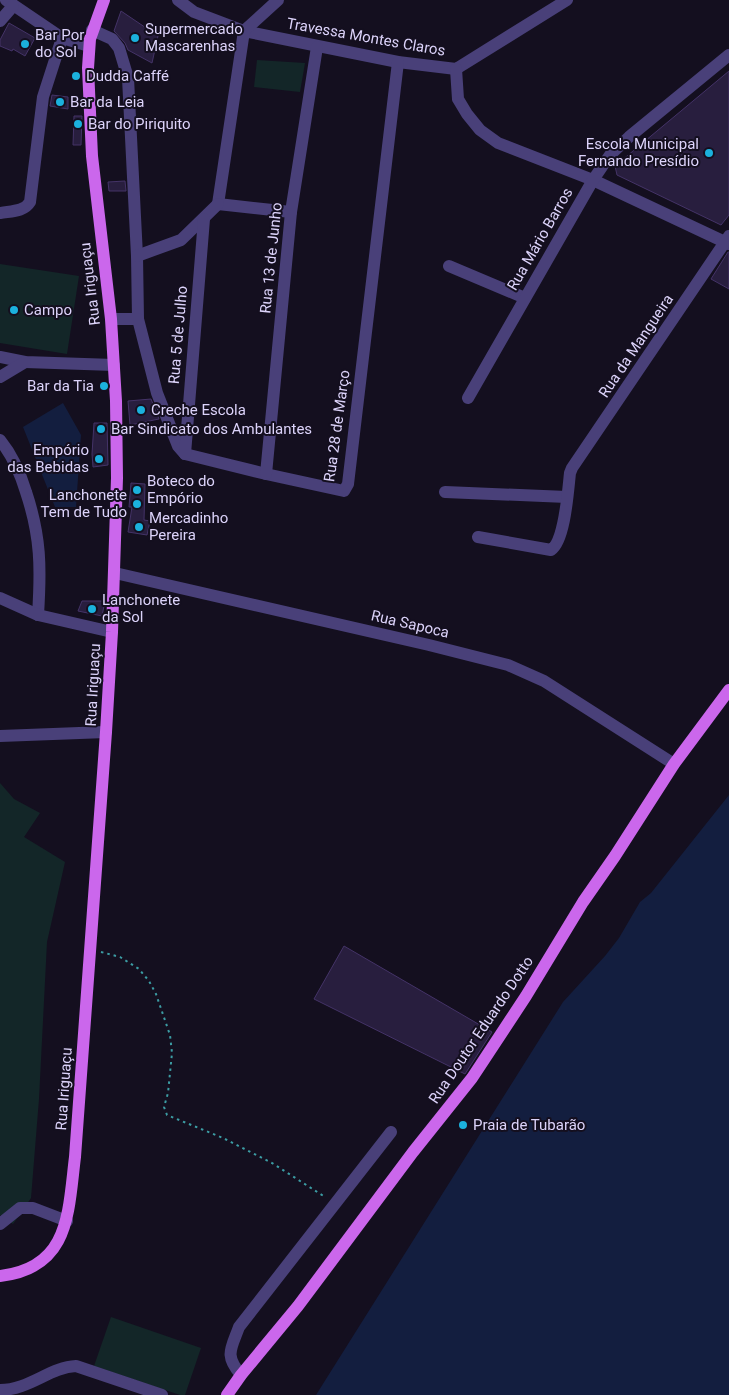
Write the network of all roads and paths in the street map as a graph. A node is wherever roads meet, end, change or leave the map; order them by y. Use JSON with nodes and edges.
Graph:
{"nodes":[{"id":1,"x":104,"y":0,"type":"edge"},
{"id":2,"x":178,"y":0,"type":"edge"},
{"id":3,"x":278,"y":0,"type":"edge"},
{"id":4,"x":567,"y":0,"type":"edge"},
{"id":5,"x":10,"y":3,"type":"edge"},
{"id":6,"x":0,"y":21,"type":"edge"},
{"id":7,"x":92,"y":30,"type":"junction"},
{"id":8,"x":244,"y":31,"type":"junction"},
{"id":9,"x":62,"y":38,"type":"junction"},
{"id":10,"x":89,"y":46,"type":"junction"},
{"id":11,"x":317,"y":47,"type":"junction"},
{"id":12,"x":729,"y":54,"type":"edge"},
{"id":13,"x":398,"y":62,"type":"junction"},
{"id":14,"x":456,"y":69,"type":"junction"},
{"id":15,"x":593,"y":180,"type":"junction"},
{"id":16,"x":218,"y":204,"type":"junction"},
{"id":17,"x":291,"y":212,"type":"junction"},
{"id":18,"x":0,"y":213,"type":"edge"},
{"id":19,"x":204,"y":219,"type":"junction"},
{"id":20,"x":728,"y":241,"type":"edge"},
{"id":21,"x":137,"y":256,"type":"junction"},
{"id":22,"x":448,"y":266,"type":"dead end"},
{"id":23,"x":525,"y":298,"type":"junction"},
{"id":24,"x":111,"y":319,"type":"junction"},
{"id":25,"x":138,"y":319,"type":"junction"},
{"id":26,"x":0,"y":357,"type":"edge"},
{"id":27,"x":25,"y":362,"type":"junction"},
{"id":28,"x":114,"y":365,"type":"junction"},
{"id":29,"x":0,"y":377,"type":"edge"},
{"id":30,"x":468,"y":398,"type":"dead end"},
{"id":31,"x":0,"y":440,"type":"edge"},
{"id":32,"x":185,"y":454,"type":"junction"},
{"id":33,"x":266,"y":474,"type":"junction"},
{"id":34,"x":445,"y":492,"type":"dead end"},
{"id":35,"x":567,"y":497,"type":"junction"},
{"id":36,"x":478,"y":537,"type":"dead end"},
{"id":37,"x":114,"y":573,"type":"junction"},
{"id":38,"x":0,"y":598,"type":"edge"},
{"id":39,"x":38,"y":615,"type":"junction"},
{"id":40,"x":112,"y":632,"type":"junction"},
{"id":41,"x":729,"y":690,"type":"edge"},
{"id":42,"x":106,"y":732,"type":"junction"},
{"id":43,"x":0,"y":736,"type":"edge"},
{"id":44,"x":674,"y":764,"type":"junction"},
{"id":45,"x":91,"y":949,"type":"junction"},
{"id":46,"x":392,"y":1132,"type":"dead end"},
{"id":47,"x":335,"y":1204,"type":"junction"},
{"id":48,"x":67,"y":1221,"type":"junction"},
{"id":49,"x":0,"y":1224,"type":"edge"},
{"id":50,"x":0,"y":1276,"type":"edge"},
{"id":51,"x":241,"y":1375,"type":"junction"},
{"id":52,"x":0,"y":1390,"type":"edge"},
{"id":53,"x":162,"y":1395,"type":"edge"},
{"id":54,"x":227,"y":1395,"type":"edge"}],
"edges":[{"from":1,"to":7,"type":"main road","name":"Rua Iriguaçu"},
{"from":2,"to":8,"type":"street","name":"Travessa Montes Claros"},
{"from":3,"to":8,"type":"street"},
{"from":4,"to":14,"type":"street","name":"Travessa Montes Claros"},
{"from":5,"to":6,"type":"street"},
{"from":5,"to":9,"type":"street"},
{"from":7,"to":10,"type":"main road","name":"Rua Iriguaçu"},
{"from":7,"to":21,"type":"street"},
{"from":8,"to":11,"type":"street","name":"Travessa Montes Claros"},
{"from":8,"to":16,"type":"street"},
{"from":9,"to":10,"type":"street"},
{"from":9,"to":18,"type":"street"},
{"from":10,"to":24,"type":"main road","name":"Rua Iriguaçu"},
{"from":11,"to":13,"type":"street","name":"Travessa Montes Claros"},
{"from":11,"to":17,"type":"street","name":"Rua 13 de Junho"},
{"from":12,"to":15,"type":"street","name":"Rua Mário Barros"},
{"from":13,"to":14,"type":"street","name":"Travessa Montes Claros"},
{"from":13,"to":33,"type":"street","name":"Rua 28 de Março"},
{"from":14,"to":15,"type":"street"},
{"from":15,"to":20,"type":"street"},
{"from":15,"to":23,"type":"street","name":"Rua Mário Barros"},
{"from":16,"to":17,"type":"street"},
{"from":16,"to":19,"type":"street"},
{"from":17,"to":33,"type":"street","name":"Rua 13 de Junho"},
{"from":19,"to":21,"type":"street"},
{"from":19,"to":32,"type":"street","name":"Rua 5 de Julho"},
{"from":20,"to":35,"type":"street","name":"Rua da Mangueira"},
{"from":21,"to":25,"type":"street"},
{"from":22,"to":23,"type":"street"},
{"from":23,"to":30,"type":"street","name":"Rua Mário Barros"},
{"from":24,"to":25,"type":"street"},
{"from":24,"to":28,"type":"main road","name":"Rua Iriguaçu"},
{"from":25,"to":32,"type":"street"},
{"from":26,"to":27,"type":"street"},
{"from":27,"to":28,"type":"street"},
{"from":27,"to":29,"type":"street"},
{"from":28,"to":37,"type":"main road","name":"Rua Iriguaçu"},
{"from":31,"to":39,"type":"street"},
{"from":32,"to":33,"type":"street","name":"Rua 28 de Março"},
{"from":34,"to":35,"type":"street"},
{"from":35,"to":36,"type":"street"},
{"from":37,"to":40,"type":"main road","name":"Rua Iriguaçu"},
{"from":37,"to":44,"type":"street","name":"Rua Sapoca"},
{"from":38,"to":39,"type":"street"},
{"from":39,"to":40,"type":"street"},
{"from":40,"to":42,"type":"main road","name":"Rua Iriguaçu"},
{"from":41,"to":44,"type":"main road","name":"Rua Doutor Eduardo Dotto"},
{"from":42,"to":43,"type":"street"},
{"from":42,"to":45,"type":"main road","name":"Rua Iriguaçu"},
{"from":44,"to":51,"type":"main road","name":"Rua Doutor Eduardo Dotto"},
{"from":45,"to":47,"type":"path"},
{"from":45,"to":48,"type":"main road","name":"Rua Iriguaçu"},
{"from":46,"to":47,"type":"street"},
{"from":47,"to":51,"type":"street"},
{"from":48,"to":49,"type":"street"},
{"from":48,"to":50,"type":"main road","name":"Rua Iriguaçu"},
{"from":51,"to":54,"type":"main road","name":"Rua Doutor Eduardo Dotto"},
{"from":52,"to":53,"type":"street"}]}
